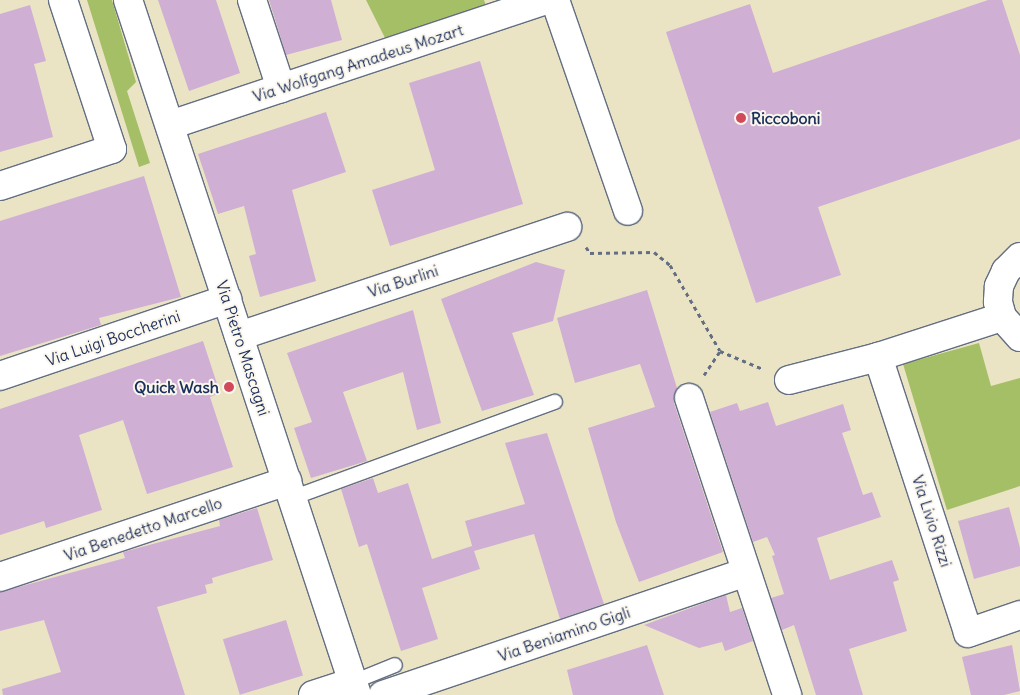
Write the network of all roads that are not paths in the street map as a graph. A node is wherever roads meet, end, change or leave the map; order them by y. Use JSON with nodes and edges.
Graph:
{"nodes":[{"id":1,"x":63,"y":0,"type":"edge"},
{"id":2,"x":128,"y":0,"type":"edge"},
{"id":3,"x":252,"y":0,"type":"edge"},
{"id":4,"x":546,"y":0,"type":"edge"},
{"id":5,"x":555,"y":0,"type":"edge"},
{"id":6,"x":498,"y":7,"type":"edge"},
{"id":7,"x":281,"y":88,"type":"junction"},
{"id":8,"x":170,"y":125,"type":"junction"},
{"id":9,"x":0,"y":186,"type":"edge"},
{"id":10,"x":628,"y":211,"type":"dead end"},
{"id":11,"x":567,"y":227,"type":"road end"},
{"id":12,"x":1020,"y":258,"type":"edge"},
{"id":13,"x":227,"y":299,"type":"junction"},
{"id":14,"x":1011,"y":327,"type":"edge"},
{"id":15,"x":239,"y":336,"type":"junction"},
{"id":16,"x":878,"y":357,"type":"junction"},
{"id":17,"x":0,"y":376,"type":"edge"},
{"id":18,"x":789,"y":380,"type":"road end"},
{"id":19,"x":689,"y":398,"type":"road end"},
{"id":20,"x":555,"y":402,"type":"dead end"},
{"id":21,"x":289,"y":489,"type":"junction"},
{"id":22,"x":746,"y":572,"type":"junction"},
{"id":23,"x":0,"y":577,"type":"edge"},
{"id":24,"x":1020,"y":615,"type":"edge"},
{"id":25,"x":395,"y":665,"type":"dead end"},
{"id":26,"x":355,"y":688,"type":"edge"},
{"id":27,"x":313,"y":695,"type":"edge"},
{"id":28,"x":383,"y":695,"type":"edge"},
{"id":29,"x":787,"y":695,"type":"edge"}],
"edges":[{"from":1,"to":9,"type":"street"},
{"from":2,"to":8,"type":"street","name":"Via Pietro Mascagni"},
{"from":3,"to":7,"type":"street"},
{"from":4,"to":6,"type":"street","name":"Via Wolfgang Amadeus Mozart"},
{"from":5,"to":10,"type":"street"},
{"from":6,"to":7,"type":"street","name":"Via Wolfgang Amadeus Mozart"},
{"from":7,"to":8,"type":"street","name":"Via Wolfgang Amadeus Mozart"},
{"from":8,"to":13,"type":"street","name":"Via Pietro Mascagni"},
{"from":11,"to":15,"type":"street","name":"Via Burlini"},
{"from":12,"to":14,"type":"street"},
{"from":13,"to":15,"type":"street","name":"Via Pietro Mascagni"},
{"from":13,"to":17,"type":"street","name":"Via Luigi Boccherini"},
{"from":14,"to":16,"type":"street"},
{"from":15,"to":21,"type":"street","name":"Via Pietro Mascagni"},
{"from":16,"to":18,"type":"street"},
{"from":16,"to":24,"type":"street","name":"Via Livio Rizzi"},
{"from":19,"to":22,"type":"street"},
{"from":20,"to":21,"type":"lane"},
{"from":21,"to":23,"type":"street","name":"Via Benedetto Marcello"},
{"from":21,"to":26,"type":"street","name":"Via Pietro Mascagni"},
{"from":22,"to":28,"type":"street","name":"Via Beniamino Gigli"},
{"from":22,"to":29,"type":"street"},
{"from":25,"to":26,"type":"lane"},
{"from":26,"to":27,"type":"street"}]}
